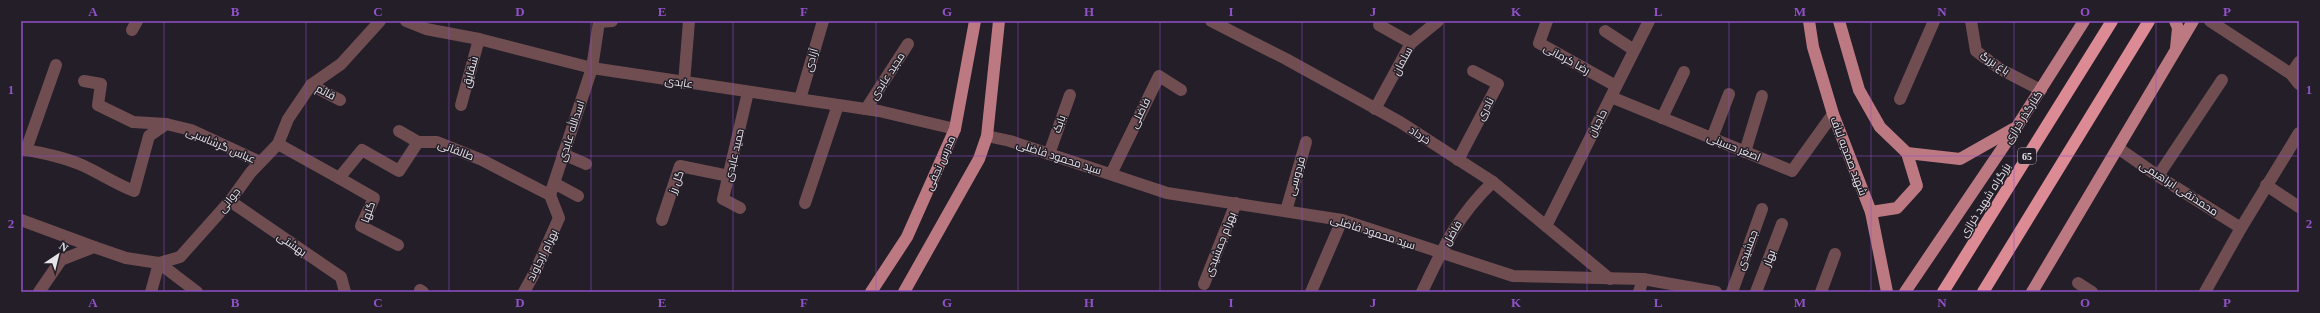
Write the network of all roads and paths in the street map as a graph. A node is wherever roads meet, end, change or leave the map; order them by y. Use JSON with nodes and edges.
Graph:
{"nodes":[{"id":1,"x":380,"y":21,"type":"edge"},
{"id":2,"x":406,"y":21,"type":"edge"},
{"id":3,"x":612,"y":21,"type":"edge"},
{"id":4,"x":823,"y":21,"type":"edge"},
{"id":5,"x":975,"y":21,"type":"edge"},
{"id":6,"x":999,"y":21,"type":"edge"},
{"id":7,"x":1211,"y":21,"type":"edge"},
{"id":8,"x":1438,"y":21,"type":"edge"},
{"id":9,"x":1547,"y":21,"type":"edge"},
{"id":10,"x":1648,"y":21,"type":"edge"},
{"id":11,"x":1808,"y":21,"type":"edge"},
{"id":12,"x":1839,"y":21,"type":"edge"},
{"id":13,"x":1934,"y":21,"type":"edge"},
{"id":14,"x":1971,"y":21,"type":"edge"},
{"id":15,"x":2084,"y":21,"type":"edge"},
{"id":16,"x":2112,"y":21,"type":"edge"},
{"id":17,"x":2149,"y":21,"type":"edge"},
{"id":18,"x":2175,"y":21,"type":"edge"},
{"id":19,"x":2193,"y":21,"type":"edge"},
{"id":20,"x":2210,"y":21,"type":"edge"},
{"id":21,"x":686,"y":22,"type":"edge"},
{"id":22,"x":1379,"y":24,"type":"dead end"},
{"id":23,"x":428,"y":25,"type":"edge"},
{"id":24,"x":1605,"y":30,"type":"dead end"},
{"id":25,"x":479,"y":39,"type":"junction"},
{"id":26,"x":908,"y":44,"type":"dead end"},
{"id":27,"x":1411,"y":44,"type":"junction"},
{"id":28,"x":1634,"y":50,"type":"junction"},
{"id":29,"x":2175,"y":53,"type":"junction"},
{"id":30,"x":2299,"y":62,"type":"edge"},
{"id":31,"x":56,"y":65,"type":"dead end"},
{"id":32,"x":592,"y":68,"type":"junction"},
{"id":33,"x":1473,"y":71,"type":"dead end"},
{"id":34,"x":1684,"y":72,"type":"dead end"},
{"id":35,"x":2291,"y":74,"type":"junction"},
{"id":36,"x":2222,"y":80,"type":"dead end"},
{"id":37,"x":84,"y":81,"type":"dead end"},
{"id":38,"x":684,"y":83,"type":"junction"},
{"id":39,"x":2299,"y":84,"type":"edge"},
{"id":40,"x":312,"y":85,"type":"junction"},
{"id":41,"x":1181,"y":90,"type":"dead end"},
{"id":42,"x":2041,"y":90,"type":"junction"},
{"id":43,"x":1613,"y":91,"type":"junction"},
{"id":44,"x":748,"y":92,"type":"junction"},
{"id":45,"x":1729,"y":94,"type":"dead end"},
{"id":46,"x":1070,"y":95,"type":"dead end"},
{"id":47,"x":1762,"y":96,"type":"dead end"},
{"id":48,"x":800,"y":99,"type":"junction"},
{"id":49,"x":1900,"y":99,"type":"dead end"},
{"id":50,"x":340,"y":100,"type":"dead end"},
{"id":51,"x":461,"y":105,"type":"dead end"},
{"id":52,"x":838,"y":105,"type":"junction"},
{"id":53,"x":866,"y":109,"type":"junction"},
{"id":54,"x":1375,"y":109,"type":"junction"},
{"id":55,"x":1833,"y":114,"type":"junction"},
{"id":56,"x":1662,"y":118,"type":"junction"},
{"id":57,"x":166,"y":124,"type":"junction"},
{"id":58,"x":2016,"y":128,"type":"junction"},
{"id":59,"x":955,"y":129,"type":"junction"},
{"id":60,"x":399,"y":132,"type":"dead end"},
{"id":61,"x":2299,"y":133,"type":"edge"},
{"id":62,"x":987,"y":136,"type":"junction"},
{"id":63,"x":1712,"y":138,"type":"junction"},
{"id":64,"x":418,"y":142,"type":"junction"},
{"id":65,"x":1306,"y":142,"type":"dead end"},
{"id":66,"x":278,"y":144,"type":"junction"},
{"id":67,"x":2118,"y":148,"type":"junction"},
{"id":68,"x":24,"y":150,"type":"edge"},
{"id":69,"x":1745,"y":152,"type":"junction"},
{"id":70,"x":1907,"y":153,"type":"junction"},
{"id":71,"x":563,"y":154,"type":"junction"},
{"id":72,"x":1049,"y":154,"type":"junction"},
{"id":73,"x":1458,"y":160,"type":"junction"},
{"id":74,"x":260,"y":162,"type":"junction"},
{"id":75,"x":586,"y":164,"type":"dead end"},
{"id":76,"x":1110,"y":174,"type":"junction"},
{"id":77,"x":729,"y":176,"type":"junction"},
{"id":78,"x":2158,"y":176,"type":"junction"},
{"id":79,"x":339,"y":178,"type":"junction"},
{"id":80,"x":1494,"y":182,"type":"junction"},
{"id":81,"x":554,"y":183,"type":"junction"},
{"id":82,"x":2266,"y":185,"type":"junction"},
{"id":83,"x":550,"y":195,"type":"junction"},
{"id":84,"x":578,"y":196,"type":"dead end"},
{"id":85,"x":230,"y":201,"type":"junction"},
{"id":86,"x":805,"y":203,"type":"dead end"},
{"id":87,"x":1236,"y":203,"type":"junction"},
{"id":88,"x":2299,"y":207,"type":"edge"},
{"id":89,"x":740,"y":208,"type":"dead end"},
{"id":90,"x":1762,"y":209,"type":"dead end"},
{"id":91,"x":1286,"y":211,"type":"junction"},
{"id":92,"x":1871,"y":212,"type":"junction"},
{"id":93,"x":21,"y":220,"type":"edge"},
{"id":94,"x":662,"y":220,"type":"dead end"},
{"id":95,"x":1342,"y":220,"type":"junction"},
{"id":96,"x":1782,"y":224,"type":"dead end"},
{"id":97,"x":1546,"y":226,"type":"junction"},
{"id":98,"x":2241,"y":228,"type":"junction"},
{"id":99,"x":398,"y":245,"type":"dead end"},
{"id":100,"x":94,"y":247,"type":"junction"},
{"id":101,"x":1440,"y":254,"type":"junction"},
{"id":102,"x":1835,"y":254,"type":"dead end"},
{"id":103,"x":159,"y":263,"type":"junction"},
{"id":104,"x":1610,"y":279,"type":"junction"},
{"id":105,"x":1643,"y":280,"type":"junction"},
{"id":106,"x":2078,"y":283,"type":"dead end"},
{"id":107,"x":1204,"y":284,"type":"dead end"},
{"id":108,"x":1684,"y":289,"type":"edge"},
{"id":109,"x":39,"y":292,"type":"edge"},
{"id":110,"x":151,"y":292,"type":"edge"},
{"id":111,"x":198,"y":292,"type":"edge"},
{"id":112,"x":345,"y":292,"type":"edge"},
{"id":113,"x":524,"y":292,"type":"edge"},
{"id":114,"x":871,"y":292,"type":"edge"},
{"id":115,"x":904,"y":292,"type":"edge"},
{"id":116,"x":1311,"y":292,"type":"edge"},
{"id":117,"x":1422,"y":292,"type":"edge"},
{"id":118,"x":1639,"y":292,"type":"edge"},
{"id":119,"x":1716,"y":292,"type":"edge"},
{"id":120,"x":1732,"y":292,"type":"edge"},
{"id":121,"x":1756,"y":292,"type":"edge"},
{"id":122,"x":1821,"y":292,"type":"edge"},
{"id":123,"x":1887,"y":292,"type":"edge"},
{"id":124,"x":1905,"y":292,"type":"edge"},
{"id":125,"x":1943,"y":292,"type":"edge"},
{"id":126,"x":1983,"y":292,"type":"edge"},
{"id":127,"x":2032,"y":292,"type":"edge"},
{"id":128,"x":2092,"y":292,"type":"edge"},
{"id":129,"x":2205,"y":292,"type":"edge"}],
"edges":[{"from":1,"to":40,"type":"street","name":"جوانی"},
{"from":2,"to":23,"type":"street","name":"عابدی"},
{"from":3,"to":32,"type":"street","name":"اسدالله عابدی"},
{"from":4,"to":48,"type":"street","name":"آزادی"},
{"from":5,"to":59,"type":"main road","name":"مدرس نجفی"},
{"from":6,"to":62,"type":"main road"},
{"from":7,"to":54,"type":"street","name":"خرداد"},
{"from":8,"to":27,"type":"street","name":"سلمان"},
{"from":9,"to":43,"type":"street","name":"رضا کرمانی"},
{"from":10,"to":28,"type":"street","name":"حاجیان"},
{"from":11,"to":55,"type":"main road","name":"شهید صمدیه لباف"},
{"from":12,"to":70,"type":"main road"},
{"from":13,"to":49,"type":"street"},
{"from":14,"to":42,"type":"street","name":"باغ بزرگ"},
{"from":15,"to":42,"type":"main road","name":"کنارگذر خرازی"},
{"from":16,"to":125,"type":"highway","name":"بزرگراه شهید خرازی","number":"65"},
{"from":17,"to":126,"type":"highway"},
{"from":18,"to":29,"type":"main road"},
{"from":19,"to":29,"type":"main road"},
{"from":20,"to":35,"type":"street"},
{"from":21,"to":38,"type":"street"},
{"from":22,"to":27,"type":"street"},
{"from":23,"to":25,"type":"street","name":"عابدی"},
{"from":24,"to":28,"type":"street"},
{"from":25,"to":32,"type":"street","name":"عابدی"},
{"from":25,"to":51,"type":"street","name":"شقایق"},
{"from":26,"to":53,"type":"street","name":"مجید عابدی"},
{"from":27,"to":54,"type":"street","name":"سلمان"},
{"from":28,"to":43,"type":"street","name":"حاجیان"},
{"from":29,"to":67,"type":"main road"},
{"from":30,"to":35,"type":"street"},
{"from":31,"to":68,"type":"street"},
{"from":32,"to":38,"type":"street","name":"عابدی"},
{"from":32,"to":71,"type":"street","name":"اسدالله عابدی"},
{"from":33,"to":73,"type":"street","name":"نادری"},
{"from":34,"to":56,"type":"street"},
{"from":35,"to":39,"type":"street"},
{"from":36,"to":78,"type":"street"},
{"from":37,"to":57,"type":"street","name":"عباس گرشاسبی"},
{"from":38,"to":44,"type":"street","name":"عابدی"},
{"from":40,"to":50,"type":"street","name":"قائم"},
{"from":40,"to":66,"type":"street","name":"جوانی"},
{"from":41,"to":76,"type":"street","name":"فاضلی"},
{"from":42,"to":58,"type":"main road","name":"کنارگذر خرازی"},
{"from":43,"to":56,"type":"street","name":"اصغر حسینی"},
{"from":43,"to":97,"type":"street","name":"حاجیان"},
{"from":44,"to":48,"type":"street","name":"عابدی"},
{"from":44,"to":77,"type":"street","name":"حمید عابدی"},
{"from":45,"to":63,"type":"street"},
{"from":46,"to":72,"type":"street","name":"بابک"},
{"from":47,"to":69,"type":"street"},
{"from":48,"to":52,"type":"street","name":"عابدی"},
{"from":52,"to":53,"type":"street","name":"عابدی"},
{"from":52,"to":86,"type":"street"},
{"from":53,"to":59,"type":"street","name":"عابدی"},
{"from":54,"to":73,"type":"street","name":"خرداد"},
{"from":55,"to":69,"type":"street","name":"اصغر حسینی"},
{"from":55,"to":92,"type":"main road","name":"شهید صمدیه لباف"},
{"from":56,"to":63,"type":"street","name":"اصغر حسینی"},
{"from":57,"to":68,"type":"street"},
{"from":57,"to":74,"type":"street","name":"عباس گرشاسبی"},
{"from":58,"to":70,"type":"main road"},
{"from":58,"to":124,"type":"main road","name":"کنارگذر خرازی"},
{"from":59,"to":114,"type":"main road","name":"مدرس نجفی"},
{"from":60,"to":64,"type":"street"},
{"from":61,"to":82,"type":"street"},
{"from":62,"to":72,"type":"street","name":"سید محمود فاضلی"},
{"from":62,"to":115,"type":"main road"},
{"from":63,"to":69,"type":"street","name":"اصغر حسینی"},
{"from":64,"to":79,"type":"street"},
{"from":64,"to":83,"type":"street","name":"طالقانی"},
{"from":65,"to":91,"type":"street","name":"فردوسی"},
{"from":66,"to":74,"type":"street","name":"جوانی"},
{"from":66,"to":79,"type":"street"},
{"from":67,"to":78,"type":"street","name":"محمدتقی ابراهیمی"},
{"from":67,"to":127,"type":"main road"},
{"from":70,"to":92,"type":"main road"},
{"from":71,"to":75,"type":"street"},
{"from":71,"to":81,"type":"street","name":"اسدالله عابدی"},
{"from":72,"to":76,"type":"street","name":"سید محمود فاضلی"},
{"from":73,"to":80,"type":"street","name":"خرداد"},
{"from":74,"to":85,"type":"street","name":"جوانی"},
{"from":76,"to":87,"type":"street","name":"سید محمود فاضلی"},
{"from":77,"to":89,"type":"street","name":"حمید عابدی"},
{"from":77,"to":94,"type":"street","name":"گل رز"},
{"from":78,"to":98,"type":"street","name":"محمدتقی ابراهیمی"},
{"from":79,"to":99,"type":"street","name":"گلها"},
{"from":80,"to":97,"type":"street","name":"خرداد"},
{"from":80,"to":101,"type":"street","name":"فاضل"},
{"from":81,"to":83,"type":"street","name":"اسدالله عابدی"},
{"from":81,"to":84,"type":"street"},
{"from":82,"to":88,"type":"street"},
{"from":82,"to":98,"type":"street"},
{"from":83,"to":113,"type":"street","name":"بهرام ارجاوند"},
{"from":85,"to":103,"type":"street","name":"جوانی"},
{"from":85,"to":112,"type":"street","name":"بهشتی"},
{"from":87,"to":91,"type":"street","name":"سید محمود فاضلی"},
{"from":87,"to":107,"type":"street","name":"بهرام جمشیدی"},
{"from":90,"to":120,"type":"street","name":"جمشیدی"},
{"from":91,"to":95,"type":"street","name":"سید محمود فاضلی"},
{"from":92,"to":123,"type":"main road","name":"شهید صمدیه لباف"},
{"from":93,"to":100,"type":"street","name":"جوانی"},
{"from":95,"to":101,"type":"street","name":"سید محمود فاضلی"},
{"from":95,"to":116,"type":"street"},
{"from":96,"to":121,"type":"street","name":"بهار"},
{"from":97,"to":104,"type":"street","name":"خرداد"},
{"from":98,"to":129,"type":"street"},
{"from":100,"to":103,"type":"street","name":"جوانی"},
{"from":100,"to":109,"type":"street"},
{"from":101,"to":104,"type":"street","name":"سید محمود فاضلی"},
{"from":101,"to":117,"type":"street","name":"فاضل"},
{"from":102,"to":122,"type":"street"},
{"from":103,"to":110,"type":"street"},
{"from":103,"to":111,"type":"street"},
{"from":104,"to":105,"type":"street","name":"سید محمود فاضلی"},
{"from":105,"to":108,"type":"street","name":"سید محمود فاضلی"},
{"from":105,"to":118,"type":"street"},
{"from":106,"to":128,"type":"street"},
{"from":108,"to":119,"type":"street","name":"سید محمود فاضلی"}]}
